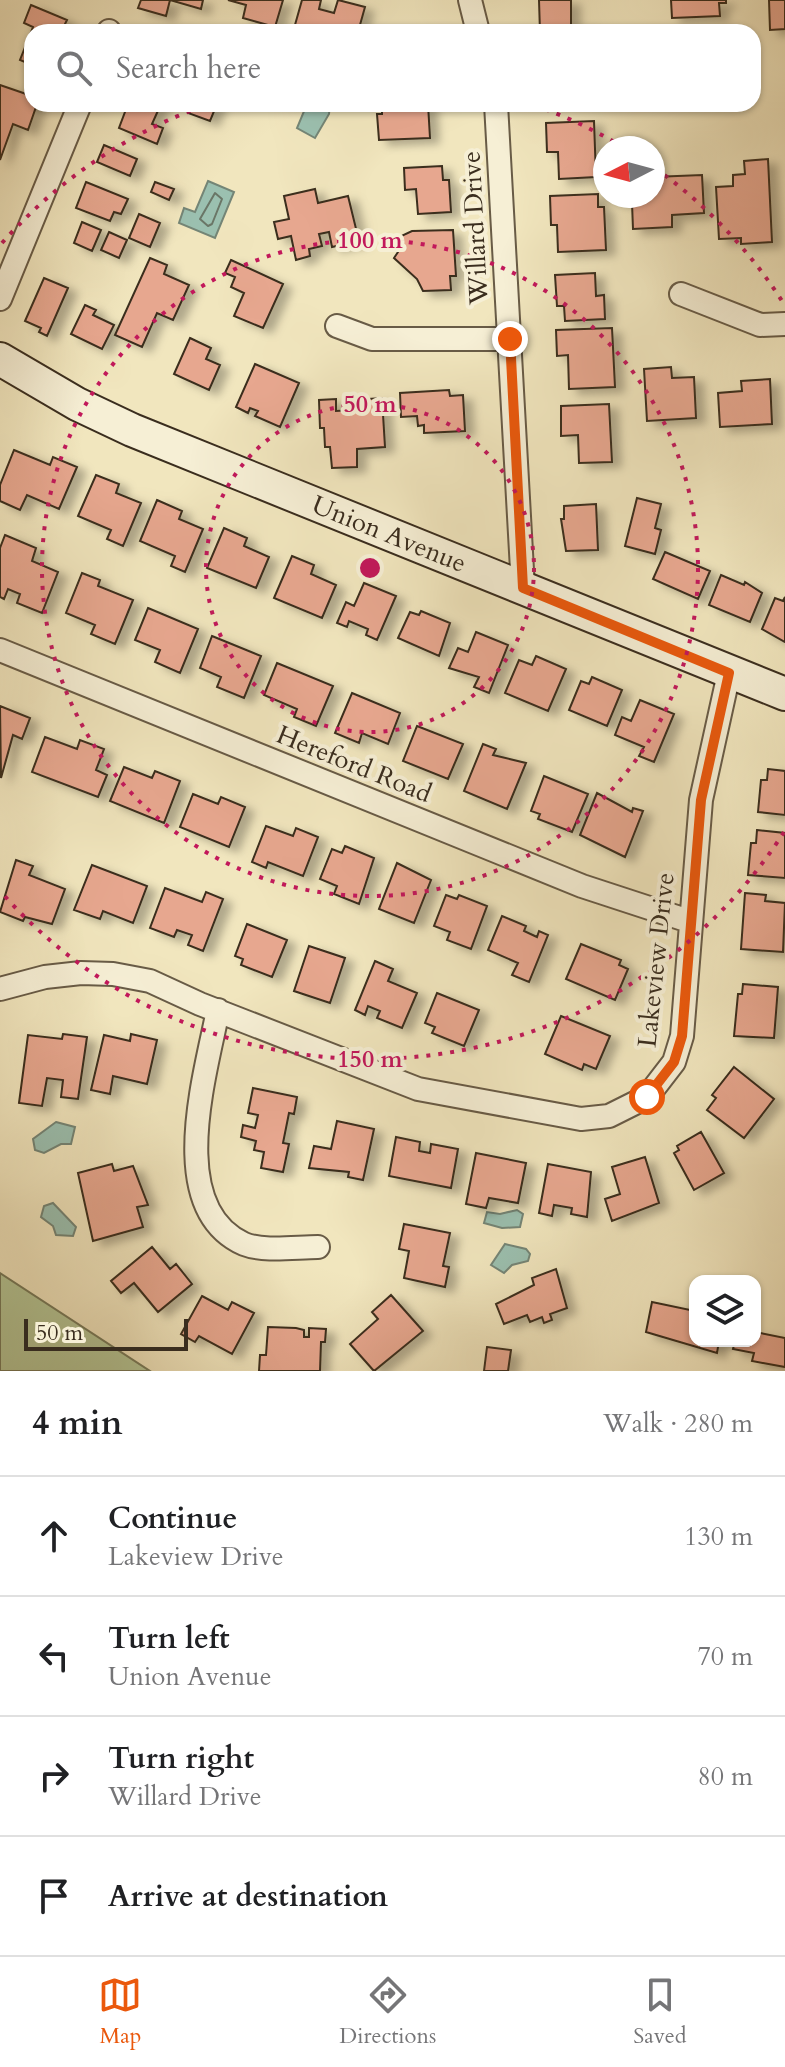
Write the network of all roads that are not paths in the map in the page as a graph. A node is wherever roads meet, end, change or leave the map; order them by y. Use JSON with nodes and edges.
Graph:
{"nodes":[{"id":1,"x":470,"y":0,"type":"edge"},
{"id":2,"x":476,"y":24,"type":"edge"},
{"id":3,"x":77,"y":112,"type":"edge"},
{"id":4,"x":496,"y":112,"type":"edge"},
{"id":5,"x":681,"y":294,"type":"dead end"},
{"id":6,"x":0,"y":299,"type":"edge"},
{"id":7,"x":785,"y":324,"type":"edge"},
{"id":8,"x":337,"y":326,"type":"dead end"},
{"id":9,"x":510,"y":339,"type":"junction"},
{"id":10,"x":3,"y":367,"type":"edge"},
{"id":11,"x":523,"y":588,"type":"junction"},
{"id":12,"x":0,"y":650,"type":"edge"},
{"id":13,"x":729,"y":673,"type":"junction"},
{"id":14,"x":785,"y":694,"type":"edge"},
{"id":15,"x":689,"y":921,"type":"junction"},
{"id":16,"x":0,"y":989,"type":"edge"},
{"id":17,"x":218,"y":1010,"type":"junction"},
{"id":18,"x":318,"y":1247,"type":"dead end"}],
"edges":[{"from":1,"to":2,"type":"street"},
{"from":3,"to":6,"type":"street"},
{"from":4,"to":9,"type":"street","name":"Willard Drive"},
{"from":5,"to":7,"type":"street"},
{"from":8,"to":9,"type":"street"},
{"from":9,"to":11,"type":"street","name":"Willard Drive"},
{"from":10,"to":11,"type":"main road","name":"Union Avenue"},
{"from":11,"to":13,"type":"main road","name":"Union Avenue"},
{"from":12,"to":15,"type":"street","name":"Hereford Road"},
{"from":13,"to":14,"type":"main road","name":"Union Avenue"},
{"from":13,"to":15,"type":"street","name":"Lakeview Drive"},
{"from":15,"to":17,"type":"street","name":"Lakeview Drive"},
{"from":16,"to":17,"type":"street","name":"Lakeview Drive"},
{"from":17,"to":18,"type":"street"}]}
